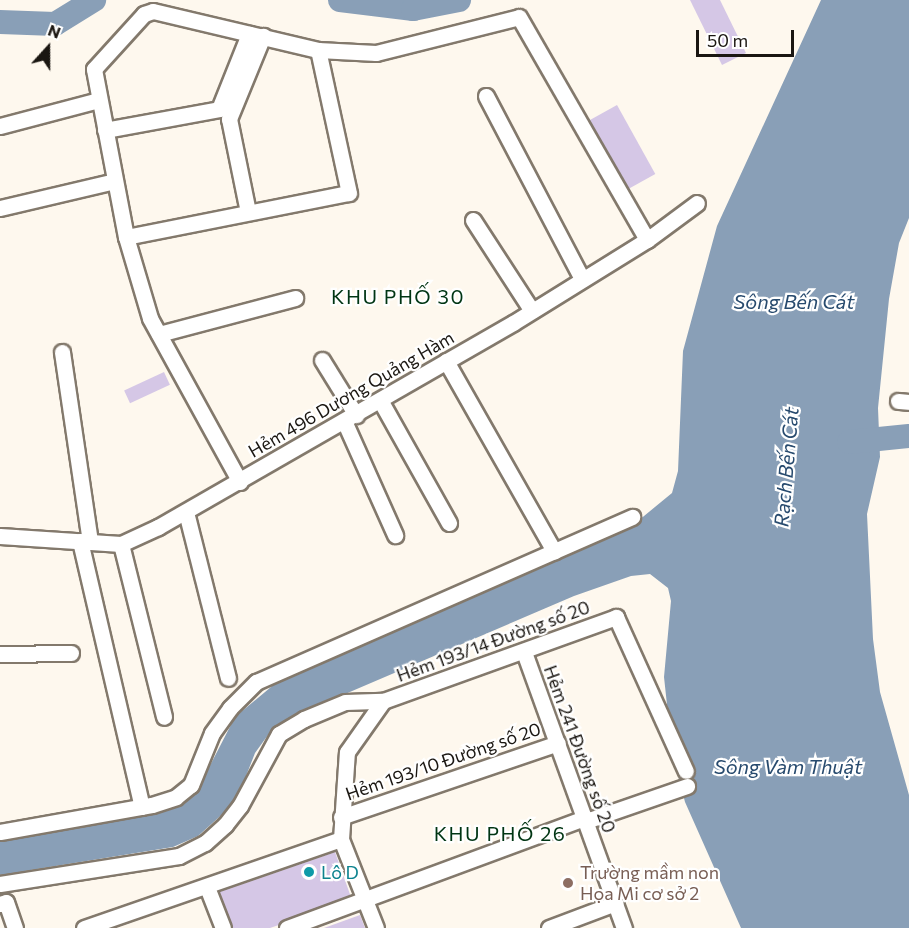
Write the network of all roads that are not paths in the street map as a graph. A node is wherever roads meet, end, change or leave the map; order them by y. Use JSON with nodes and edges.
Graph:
{"nodes":[{"id":1,"x":256,"y":35,"type":"junction"},
{"id":2,"x":318,"y":50,"type":"junction"},
{"id":3,"x":486,"y":96,"type":"dead end"},
{"id":4,"x":99,"y":100,"type":"junction"},
{"id":5,"x":224,"y":114,"type":"junction"},
{"id":6,"x":0,"y":126,"type":"edge"},
{"id":7,"x":105,"y":130,"type":"junction"},
{"id":8,"x":115,"y":181,"type":"junction"},
{"id":9,"x":697,"y":202,"type":"dead end"},
{"id":10,"x":0,"y":208,"type":"edge"},
{"id":11,"x":248,"y":212,"type":"junction"},
{"id":12,"x":473,"y":220,"type":"dead end"},
{"id":13,"x":126,"y":237,"type":"junction"},
{"id":14,"x":647,"y":240,"type":"junction"},
{"id":15,"x":582,"y":279,"type":"junction"},
{"id":16,"x":296,"y":298,"type":"dead end"},
{"id":17,"x":532,"y":310,"type":"junction"},
{"id":18,"x":159,"y":333,"type":"junction"},
{"id":19,"x":62,"y":352,"type":"dead end"},
{"id":20,"x":322,"y":360,"type":"dead end"},
{"id":21,"x":446,"y":361,"type":"junction"},
{"id":22,"x":380,"y":400,"type":"junction"},
{"id":23,"x":350,"y":419,"type":"junction"},
{"id":24,"x":240,"y":482,"type":"junction"},
{"id":25,"x":186,"y":512,"type":"junction"},
{"id":26,"x":633,"y":517,"type":"dead end"},
{"id":27,"x":449,"y":523,"type":"dead end"},
{"id":28,"x":395,"y":535,"type":"dead end"},
{"id":29,"x":0,"y":536,"type":"edge"},
{"id":30,"x":85,"y":542,"type":"junction"},
{"id":31,"x":121,"y":544,"type":"junction"},
{"id":32,"x":554,"y":552,"type":"junction"},
{"id":33,"x":524,"y":652,"type":"junction"},
{"id":34,"x":71,"y":653,"type":"dead end"},
{"id":35,"x":0,"y":654,"type":"edge"},
{"id":36,"x":228,"y":678,"type":"dead end"},
{"id":37,"x":383,"y":701,"type":"junction"},
{"id":38,"x":164,"y":717,"type":"dead end"},
{"id":39,"x":558,"y":743,"type":"junction"},
{"id":40,"x":142,"y":807,"type":"junction"},
{"id":41,"x":341,"y":817,"type":"junction"},
{"id":42,"x":585,"y":820,"type":"junction"},
{"id":43,"x":0,"y":832,"type":"edge"},
{"id":44,"x":341,"y":839,"type":"junction"},
{"id":45,"x":0,"y":884,"type":"edge"},
{"id":46,"x":207,"y":887,"type":"junction"},
{"id":47,"x":366,"y":901,"type":"junction"},
{"id":48,"x":3,"y":903,"type":"edge"},
{"id":49,"x":615,"y":903,"type":"junction"},
{"id":50,"x":15,"y":928,"type":"edge"},
{"id":51,"x":84,"y":928,"type":"edge"},
{"id":52,"x":223,"y":928,"type":"edge"},
{"id":53,"x":287,"y":928,"type":"edge"},
{"id":54,"x":376,"y":928,"type":"edge"},
{"id":55,"x":549,"y":928,"type":"edge"},
{"id":56,"x":624,"y":928,"type":"edge"}],
"edges":[{"from":1,"to":2,"type":"street"},
{"from":1,"to":4,"type":"street"},
{"from":1,"to":5,"type":"street"},
{"from":2,"to":11,"type":"street"},
{"from":2,"to":14,"type":"street"},
{"from":3,"to":15,"type":"street"},
{"from":4,"to":6,"type":"street"},
{"from":4,"to":7,"type":"street"},
{"from":5,"to":7,"type":"street"},
{"from":5,"to":11,"type":"street"},
{"from":7,"to":8,"type":"street"},
{"from":8,"to":10,"type":"street"},
{"from":8,"to":13,"type":"street"},
{"from":9,"to":14,"type":"street","name":"Hẻm 496 Dương Quảng Hàm"},
{"from":11,"to":13,"type":"street"},
{"from":12,"to":17,"type":"street"},
{"from":13,"to":18,"type":"street"},
{"from":14,"to":15,"type":"street","name":"Hẻm 496 Dương Quảng Hàm"},
{"from":15,"to":17,"type":"street","name":"Hẻm 496 Dương Quảng Hàm"},
{"from":16,"to":18,"type":"street"},
{"from":17,"to":21,"type":"street","name":"Hẻm 496 Dương Quảng Hàm"},
{"from":18,"to":24,"type":"street"},
{"from":19,"to":30,"type":"street"},
{"from":20,"to":23,"type":"street"},
{"from":21,"to":22,"type":"street","name":"Hẻm 496 Dương Quảng Hàm"},
{"from":21,"to":32,"type":"street"},
{"from":22,"to":23,"type":"street","name":"Hẻm 496 Dương Quảng Hàm"},
{"from":22,"to":27,"type":"street"},
{"from":23,"to":24,"type":"street","name":"Hẻm 496 Dương Quảng Hàm"},
{"from":23,"to":28,"type":"street"},
{"from":24,"to":25,"type":"street","name":"Hẻm 496 Dương Quảng Hàm"},
{"from":25,"to":31,"type":"street","name":"Hẻm 496 Dương Quảng Hàm"},
{"from":25,"to":36,"type":"street"},
{"from":26,"to":32,"type":"street"},
{"from":29,"to":30,"type":"street","name":"Hẻm 496 Dương Quảng Hàm"},
{"from":30,"to":31,"type":"street","name":"Hẻm 496 Dương Quảng Hàm"},
{"from":30,"to":40,"type":"street"},
{"from":31,"to":38,"type":"street"},
{"from":32,"to":40,"type":"street"},
{"from":33,"to":37,"type":"street","name":"Hẻm 193/14 Đường số 20"},
{"from":33,"to":39,"type":"street","name":"Hẻm 241 Đường số 20"},
{"from":33,"to":42,"type":"street","name":"Hẻm 193/14 Đường số 20"},
{"from":34,"to":35,"type":"street"},
{"from":37,"to":41,"type":"street"},
{"from":37,"to":45,"type":"street","name":"Hẻm 193/14 Đường số 20"},
{"from":39,"to":41,"type":"street","name":"Hẻm 193/10 Đường số 20"},
{"from":39,"to":42,"type":"street","name":"Hẻm 241 Đường số 20"},
{"from":40,"to":43,"type":"street"},
{"from":41,"to":44,"type":"street"},
{"from":42,"to":47,"type":"street"},
{"from":42,"to":49,"type":"street","name":"Hẻm 241 Đường số 20"},
{"from":44,"to":46,"type":"street"},
{"from":44,"to":47,"type":"street"},
{"from":46,"to":51,"type":"street"},
{"from":46,"to":52,"type":"street"},
{"from":47,"to":53,"type":"street"},
{"from":47,"to":54,"type":"street"},
{"from":48,"to":50,"type":"street"},
{"from":49,"to":55,"type":"street"},
{"from":49,"to":56,"type":"street","name":"Hẻm 241 Đường số 20"}]}
